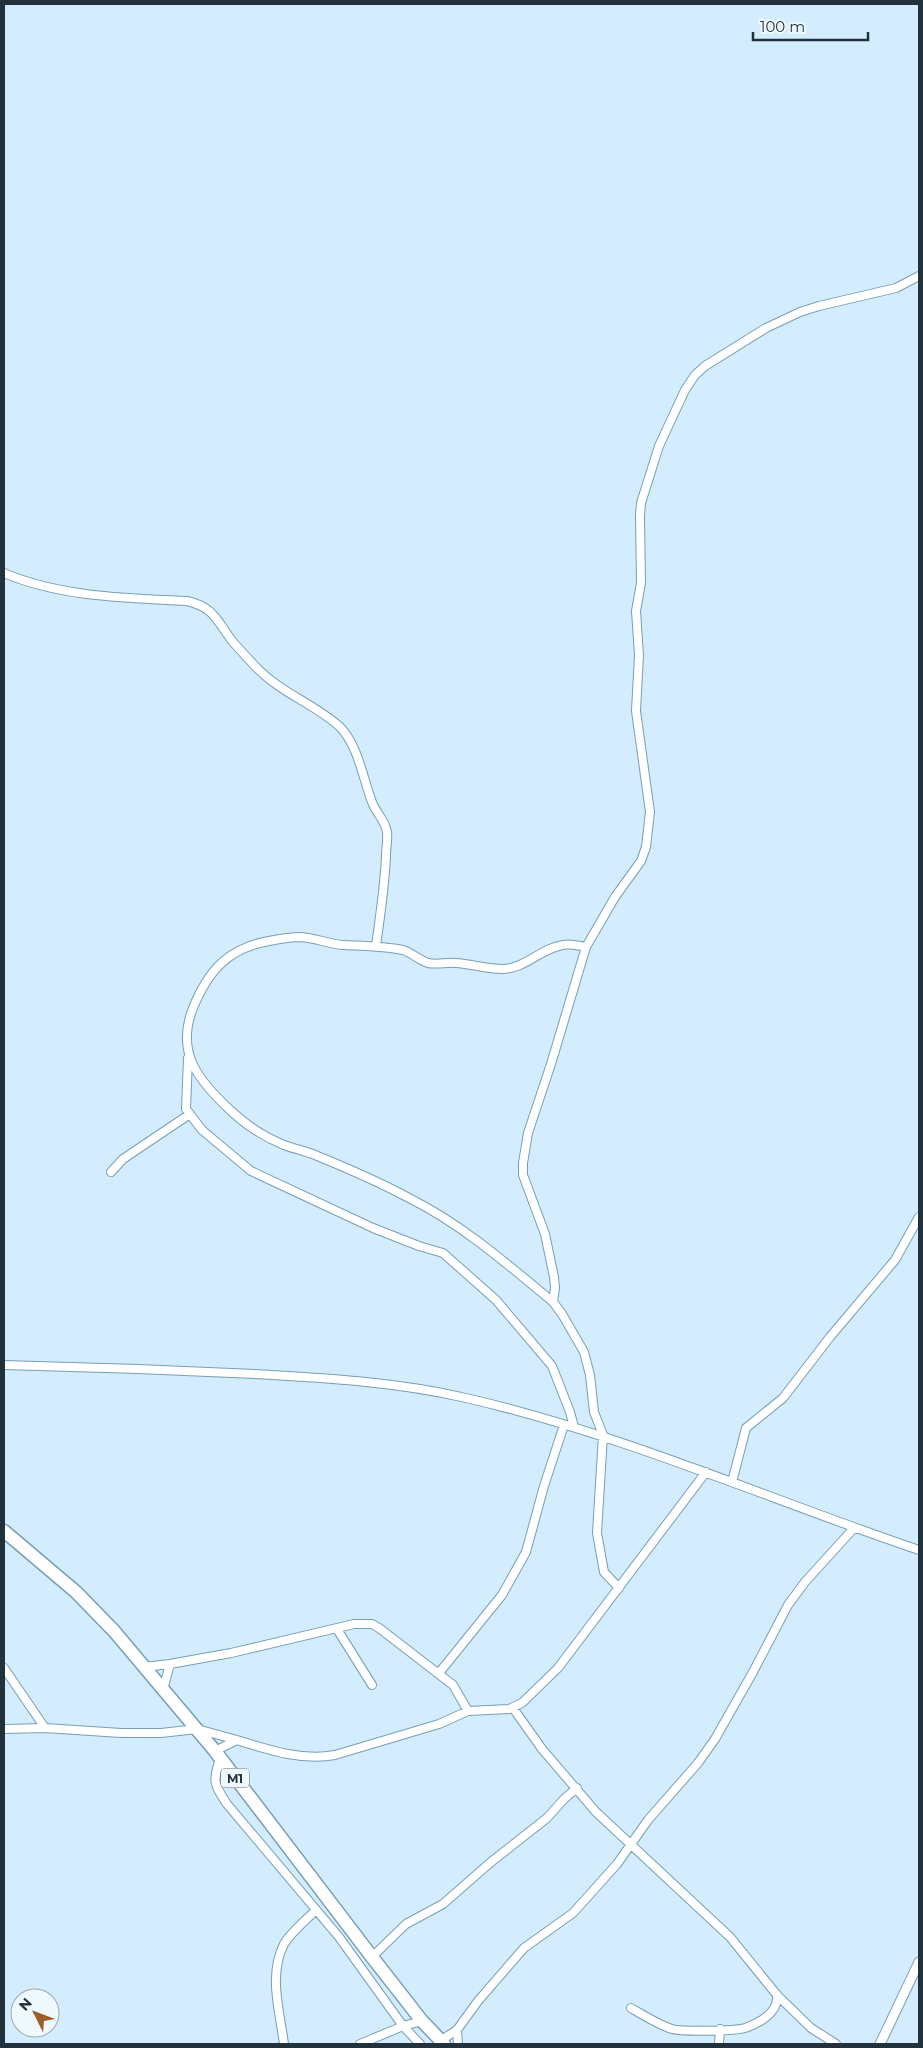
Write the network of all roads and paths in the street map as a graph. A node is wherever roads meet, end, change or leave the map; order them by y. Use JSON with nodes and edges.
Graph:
{"nodes":[{"id":1,"x":919,"y":276,"type":"edge"},
{"id":2,"x":4,"y":573,"type":"edge"},
{"id":3,"x":376,"y":946,"type":"junction"},
{"id":4,"x":586,"y":947,"type":"junction"},
{"id":5,"x":188,"y":1056,"type":"junction"},
{"id":6,"x":190,"y":1114,"type":"junction"},
{"id":7,"x":111,"y":1172,"type":"dead end"},
{"id":8,"x":919,"y":1217,"type":"edge"},
{"id":9,"x":552,"y":1302,"type":"junction"},
{"id":10,"x":4,"y":1365,"type":"edge"},
{"id":11,"x":564,"y":1425,"type":"junction"},
{"id":12,"x":574,"y":1427,"type":"junction"},
{"id":13,"x":603,"y":1435,"type":"junction"},
{"id":14,"x":706,"y":1472,"type":"junction"},
{"id":15,"x":732,"y":1482,"type":"junction"},
{"id":16,"x":854,"y":1528,"type":"junction"},
{"id":17,"x":4,"y":1532,"type":"edge"},
{"id":18,"x":919,"y":1550,"type":"edge"},
{"id":19,"x":619,"y":1588,"type":"junction"},
{"id":20,"x":337,"y":1628,"type":"junction"},
{"id":21,"x":170,"y":1664,"type":"junction"},
{"id":22,"x":144,"y":1667,"type":"junction"},
{"id":23,"x":4,"y":1668,"type":"edge"},
{"id":24,"x":439,"y":1673,"type":"junction"},
{"id":25,"x":372,"y":1685,"type":"dead end"},
{"id":26,"x":164,"y":1690,"type":"junction"},
{"id":27,"x":513,"y":1708,"type":"junction"},
{"id":28,"x":468,"y":1711,"type":"junction"},
{"id":29,"x":46,"y":1728,"type":"junction"},
{"id":30,"x":197,"y":1729,"type":"junction"},
{"id":31,"x":4,"y":1730,"type":"edge"},
{"id":32,"x":237,"y":1740,"type":"junction"},
{"id":33,"x":218,"y":1755,"type":"junction"},
{"id":34,"x":577,"y":1788,"type":"junction"},
{"id":35,"x":630,"y":1845,"type":"junction"},
{"id":36,"x":316,"y":1910,"type":"junction"},
{"id":37,"x":372,"y":1957,"type":"junction"},
{"id":38,"x":919,"y":1962,"type":"edge"},
{"id":39,"x":777,"y":1995,"type":"junction"},
{"id":40,"x":631,"y":2008,"type":"dead end"},
{"id":41,"x":422,"y":2021,"type":"junction"},
{"id":42,"x":403,"y":2026,"type":"junction"},
{"id":43,"x":720,"y":2029,"type":"junction"},
{"id":44,"x":458,"y":2030,"type":"junction"},
{"id":45,"x":442,"y":2043,"type":"edge"},
{"id":46,"x":284,"y":2044,"type":"edge"},
{"id":47,"x":360,"y":2044,"type":"edge"},
{"id":48,"x":420,"y":2044,"type":"edge"},
{"id":49,"x":458,"y":2044,"type":"edge"},
{"id":50,"x":719,"y":2044,"type":"edge"},
{"id":51,"x":836,"y":2044,"type":"edge"},
{"id":52,"x":880,"y":2044,"type":"edge"}],
"edges":[{"from":1,"to":4,"type":"street"},
{"from":2,"to":3,"type":"street"},
{"from":3,"to":4,"type":"street"},
{"from":3,"to":5,"type":"street"},
{"from":4,"to":9,"type":"street"},
{"from":5,"to":6,"type":"street"},
{"from":5,"to":9,"type":"street"},
{"from":6,"to":7,"type":"street"},
{"from":6,"to":12,"type":"street"},
{"from":8,"to":15,"type":"street"},
{"from":9,"to":13,"type":"street"},
{"from":10,"to":11,"type":"street"},
{"from":11,"to":12,"type":"street"},
{"from":11,"to":24,"type":"street"},
{"from":12,"to":13,"type":"street"},
{"from":13,"to":14,"type":"street"},
{"from":13,"to":19,"type":"street"},
{"from":14,"to":15,"type":"street"},
{"from":14,"to":19,"type":"street"},
{"from":15,"to":16,"type":"street"},
{"from":16,"to":18,"type":"street"},
{"from":16,"to":35,"type":"street"},
{"from":17,"to":22,"type":"highway","number":"M1"},
{"from":19,"to":27,"type":"street"},
{"from":20,"to":21,"type":"street"},
{"from":20,"to":24,"type":"street"},
{"from":20,"to":25,"type":"street"},
{"from":21,"to":22,"type":"street"},
{"from":21,"to":26,"type":"street"},
{"from":22,"to":26,"type":"highway","number":"M1"},
{"from":23,"to":29,"type":"street"},
{"from":24,"to":28,"type":"street"},
{"from":26,"to":30,"type":"highway","number":"M1"},
{"from":27,"to":28,"type":"street"},
{"from":27,"to":34,"type":"street"},
{"from":28,"to":32,"type":"street"},
{"from":29,"to":30,"type":"street"},
{"from":29,"to":31,"type":"street"},
{"from":30,"to":32,"type":"street"},
{"from":30,"to":33,"type":"highway","number":"M1"},
{"from":32,"to":33,"type":"street"},
{"from":33,"to":36,"type":"street"},
{"from":33,"to":37,"type":"highway","number":"M1"},
{"from":34,"to":35,"type":"street"},
{"from":34,"to":37,"type":"street"},
{"from":35,"to":39,"type":"street"},
{"from":35,"to":44,"type":"street"},
{"from":36,"to":42,"type":"street"},
{"from":36,"to":46,"type":"street"},
{"from":37,"to":41,"type":"highway","number":"M1"},
{"from":38,"to":52,"type":"street"},
{"from":39,"to":43,"type":"street"},
{"from":39,"to":51,"type":"street"},
{"from":40,"to":43,"type":"street"},
{"from":41,"to":42,"type":"street"},
{"from":41,"to":45,"type":"highway","number":"M1"},
{"from":42,"to":47,"type":"street"},
{"from":42,"to":48,"type":"street"},
{"from":43,"to":50,"type":"street"},
{"from":44,"to":45,"type":"street"},
{"from":44,"to":49,"type":"street"}]}
